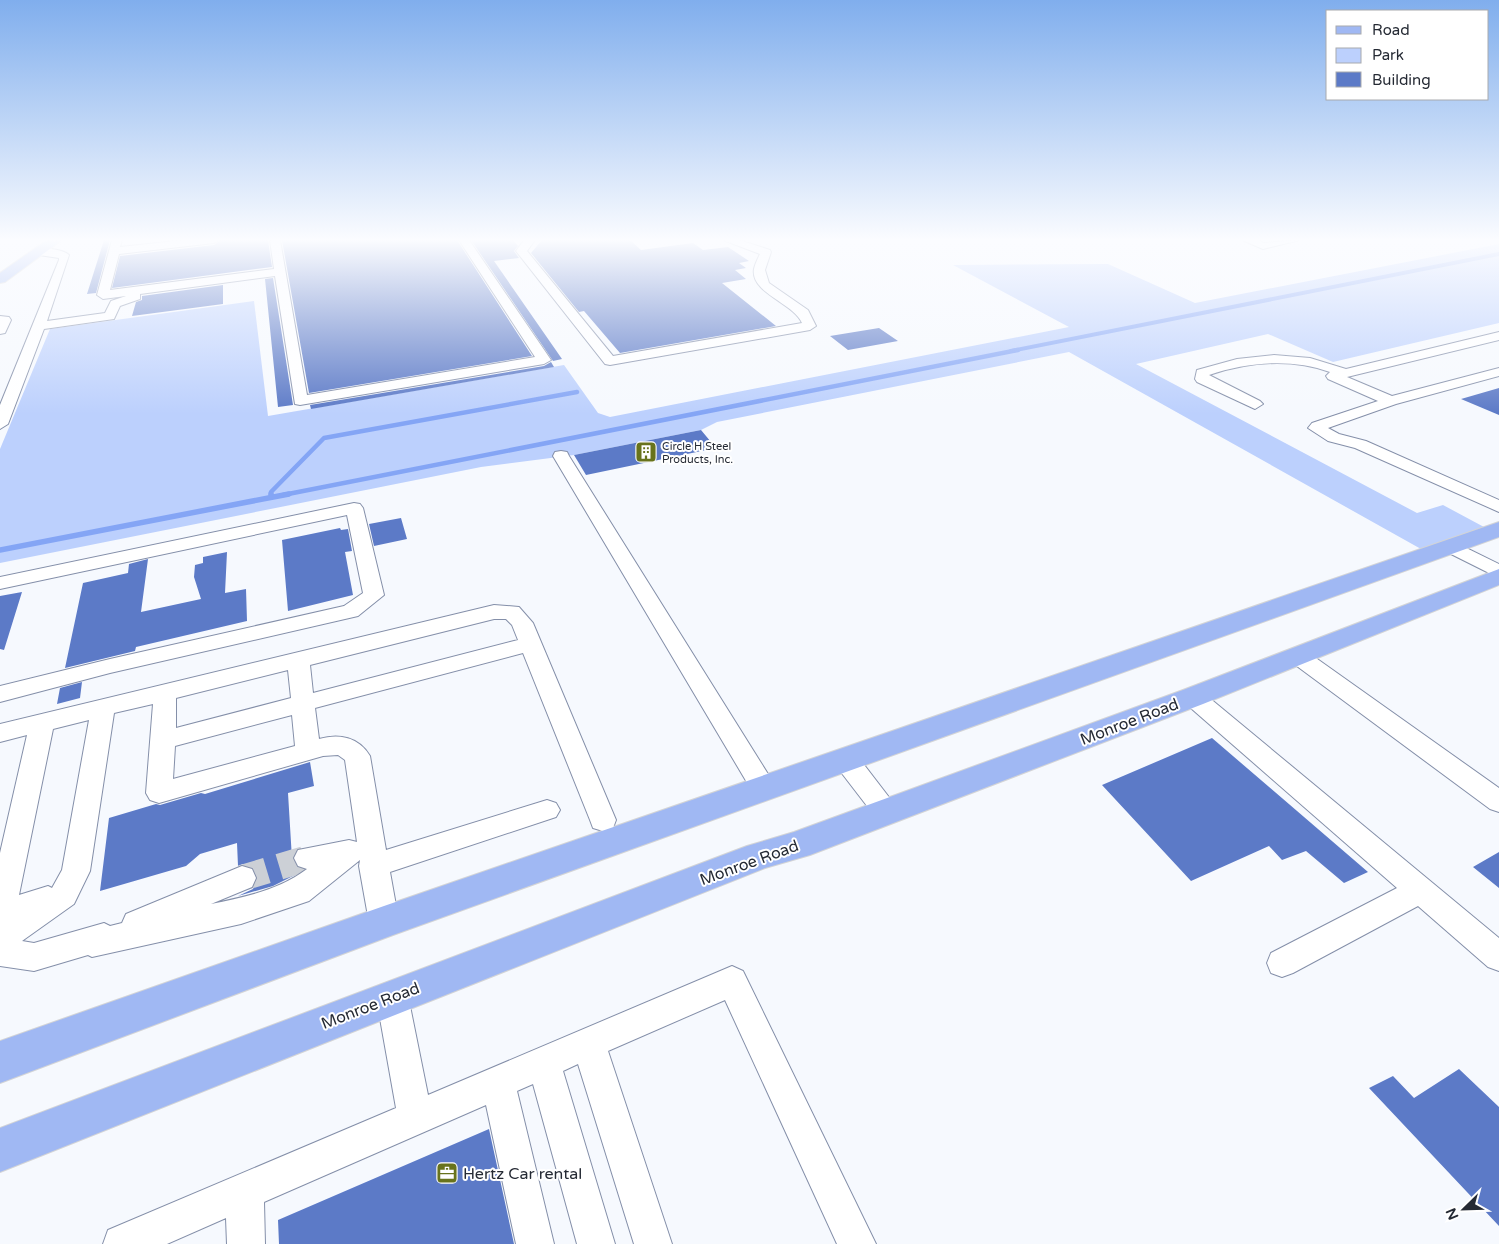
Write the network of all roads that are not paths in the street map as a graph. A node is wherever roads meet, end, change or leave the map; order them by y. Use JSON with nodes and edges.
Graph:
{"nodes":[{"id":1,"x":49,"y":298,"type":"edge"},
{"id":2,"x":126,"y":298,"type":"edge"},
{"id":3,"x":283,"y":298,"type":"edge"},
{"id":4,"x":503,"y":298,"type":"edge"},
{"id":5,"x":559,"y":298,"type":"edge"},
{"id":6,"x":783,"y":298,"type":"edge"},
{"id":7,"x":114,"y":304,"type":"junction"},
{"id":8,"x":44,"y":312,"type":"junction"},
{"id":9,"x":0,"y":320,"type":"edge"},
{"id":10,"x":38,"y":326,"type":"junction"},
{"id":11,"x":0,"y":330,"type":"edge"},
{"id":12,"x":1499,"y":336,"type":"edge"},
{"id":13,"x":1499,"y":372,"type":"edge"},
{"id":14,"x":1345,"y":373,"type":"junction"},
{"id":15,"x":1391,"y":401,"type":"junction"},
{"id":16,"x":1254,"y":404,"type":"dead end"},
{"id":17,"x":0,"y":424,"type":"edge"},
{"id":18,"x":561,"y":456,"type":"dead end"},
{"id":19,"x":1499,"y":507,"type":"edge"},
{"id":20,"x":1499,"y":529,"type":"edge"},
{"id":21,"x":1450,"y":546,"type":"junction"},
{"id":22,"x":1499,"y":572,"type":"edge"},
{"id":23,"x":1499,"y":576,"type":"edge"},
{"id":24,"x":0,"y":583,"type":"edge"},
{"id":25,"x":530,"y":644,"type":"junction"},
{"id":26,"x":1298,"y":656,"type":"junction"},
{"id":27,"x":298,"y":660,"type":"junction"},
{"id":28,"x":165,"y":692,"type":"junction"},
{"id":29,"x":0,"y":694,"type":"edge"},
{"id":30,"x":1193,"y":697,"type":"junction"},
{"id":31,"x":303,"y":704,"type":"junction"},
{"id":32,"x":103,"y":707,"type":"junction"},
{"id":33,"x":42,"y":722,"type":"junction"},
{"id":34,"x":3,"y":734,"type":"edge"},
{"id":35,"x":163,"y":740,"type":"junction"},
{"id":36,"x":308,"y":751,"type":"junction"},
{"id":37,"x":846,"y":760,"type":"junction"},
{"id":38,"x":764,"y":789,"type":"junction"},
{"id":39,"x":1499,"y":802,"type":"edge"},
{"id":40,"x":547,"y":810,"type":"dead end"},
{"id":41,"x":886,"y":812,"type":"junction"},
{"id":42,"x":603,"y":820,"type":"dead end"},
{"id":43,"x":365,"y":854,"type":"junction"},
{"id":44,"x":308,"y":858,"type":"tunnel mouth"},
{"id":45,"x":242,"y":878,"type":"tunnel mouth"},
{"id":46,"x":1420,"y":890,"type":"junction"},
{"id":47,"x":384,"y":922,"type":"junction"},
{"id":48,"x":0,"y":927,"type":"edge"},
{"id":49,"x":92,"y":943,"type":"junction"},
{"id":50,"x":0,"y":952,"type":"edge"},
{"id":51,"x":1499,"y":958,"type":"edge"},
{"id":52,"x":1282,"y":963,"type":"dead end"},
{"id":53,"x":392,"y":996,"type":"junction"},
{"id":54,"x":590,"y":1044,"type":"junction"},
{"id":55,"x":0,"y":1062,"type":"edge"},
{"id":56,"x":544,"y":1063,"type":"junction"},
{"id":57,"x":498,"y":1083,"type":"junction"},
{"id":58,"x":415,"y":1118,"type":"junction"},
{"id":59,"x":0,"y":1150,"type":"edge"},
{"id":60,"x":245,"y":1191,"type":"junction"},
{"id":61,"x":158,"y":1236,"type":"edge"},
{"id":62,"x":122,"y":1244,"type":"edge"},
{"id":63,"x":246,"y":1244,"type":"edge"},
{"id":64,"x":535,"y":1244,"type":"edge"},
{"id":65,"x":596,"y":1244,"type":"edge"},
{"id":66,"x":653,"y":1244,"type":"edge"},
{"id":67,"x":857,"y":1244,"type":"edge"}],
"edges":[{"from":1,"to":8,"type":"street"},
{"from":2,"to":7,"type":"street"},
{"from":3,"to":4,"type":"street"},
{"from":5,"to":6,"type":"street"},
{"from":7,"to":8,"type":"street"},
{"from":7,"to":10,"type":"street"},
{"from":8,"to":10,"type":"street"},
{"from":9,"to":11,"type":"street"},
{"from":10,"to":17,"type":"street"},
{"from":12,"to":14,"type":"street"},
{"from":13,"to":15,"type":"street"},
{"from":14,"to":15,"type":"street"},
{"from":14,"to":16,"type":"street"},
{"from":15,"to":19,"type":"street"},
{"from":18,"to":38,"type":"street"},
{"from":20,"to":21,"type":"main road"},
{"from":21,"to":22,"type":"street"},
{"from":21,"to":37,"type":"main road"},
{"from":23,"to":26,"type":"main road","name":"Monroe Road"},
{"from":24,"to":29,"type":"street"},
{"from":25,"to":27,"type":"street"},
{"from":25,"to":31,"type":"street"},
{"from":25,"to":42,"type":"street"},
{"from":26,"to":30,"type":"main road","name":"Monroe Road"},
{"from":26,"to":39,"type":"street"},
{"from":27,"to":28,"type":"street"},
{"from":27,"to":31,"type":"street"},
{"from":28,"to":32,"type":"street"},
{"from":28,"to":35,"type":"street"},
{"from":30,"to":41,"type":"main road","name":"Monroe Road"},
{"from":30,"to":46,"type":"street"},
{"from":31,"to":35,"type":"street"},
{"from":31,"to":36,"type":"street"},
{"from":32,"to":33,"type":"street"},
{"from":32,"to":48,"type":"street"},
{"from":33,"to":34,"type":"street"},
{"from":33,"to":48,"type":"street"},
{"from":35,"to":36,"type":"street"},
{"from":36,"to":43,"type":"street"},
{"from":37,"to":38,"type":"main road"},
{"from":37,"to":41,"type":"street"},
{"from":38,"to":47,"type":"main road"},
{"from":40,"to":43,"type":"street"},
{"from":41,"to":53,"type":"main road","name":"Monroe Road"},
{"from":43,"to":44,"type":"street"},
{"from":43,"to":47,"type":"street"},
{"from":43,"to":49,"type":"street"},
{"from":45,"to":49,"type":"street"},
{"from":46,"to":51,"type":"street"},
{"from":46,"to":52,"type":"street"},
{"from":47,"to":55,"type":"main road"},
{"from":49,"to":50,"type":"street"},
{"from":53,"to":58,"type":"street"},
{"from":53,"to":59,"type":"main road","name":"Monroe Road"},
{"from":54,"to":56,"type":"street"},
{"from":54,"to":66,"type":"street"},
{"from":54,"to":67,"type":"street"},
{"from":56,"to":57,"type":"street"},
{"from":56,"to":65,"type":"street"},
{"from":57,"to":58,"type":"street"},
{"from":57,"to":64,"type":"street"},
{"from":58,"to":60,"type":"street"},
{"from":60,"to":61,"type":"street"},
{"from":60,"to":63,"type":"street"},
{"from":61,"to":62,"type":"street"}]}
